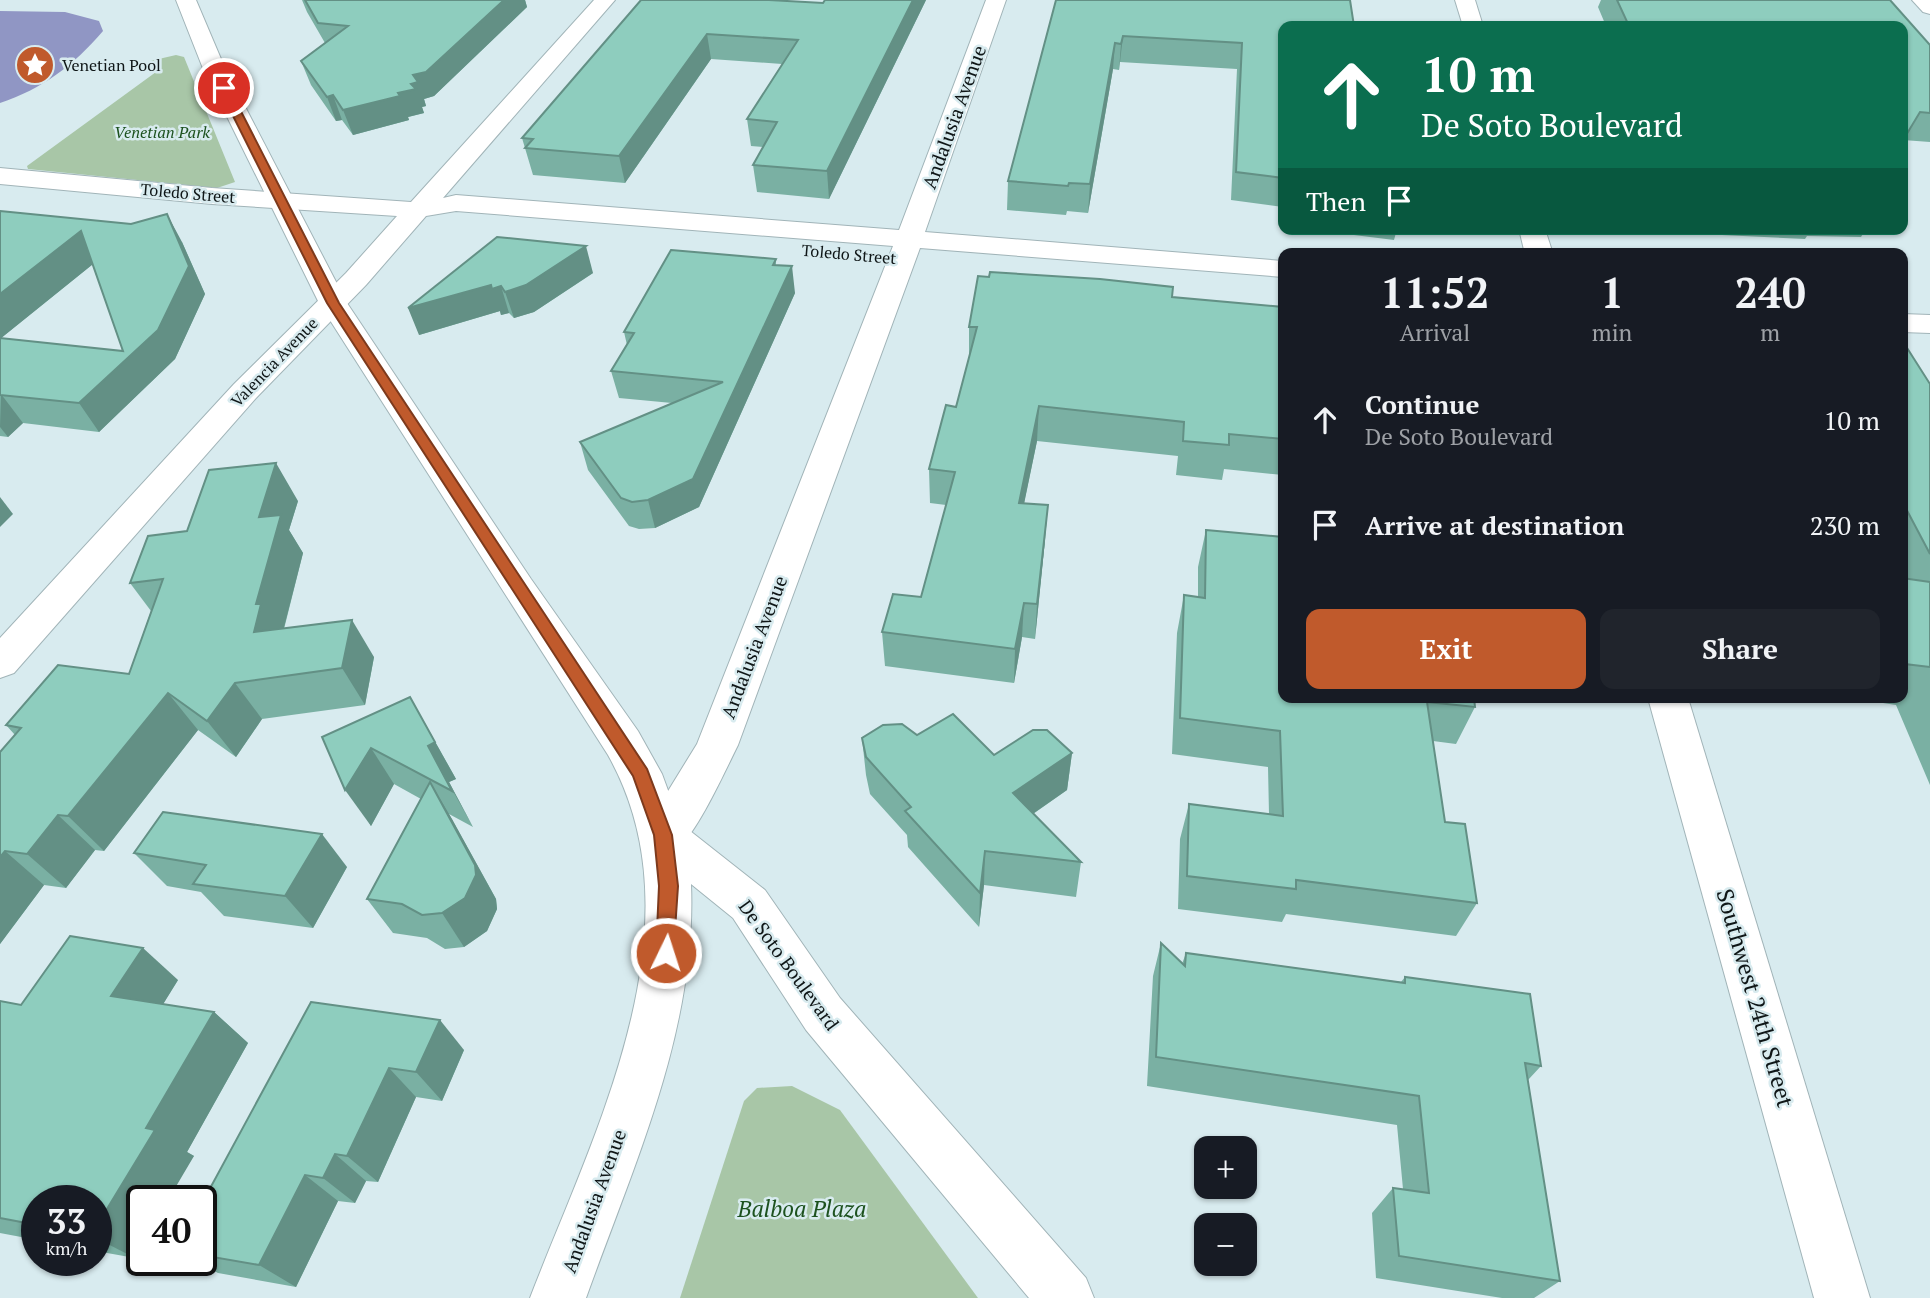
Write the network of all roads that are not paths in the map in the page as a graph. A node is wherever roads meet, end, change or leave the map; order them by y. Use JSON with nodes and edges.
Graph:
{"nodes":[{"id":1,"x":186,"y":0,"type":"edge"},
{"id":2,"x":605,"y":0,"type":"edge"},
{"id":3,"x":996,"y":0,"type":"edge"},
{"id":4,"x":1465,"y":0,"type":"edge"},
{"id":5,"x":1922,"y":0,"type":"edge"},
{"id":6,"x":1930,"y":8,"type":"edge"},
{"id":7,"x":1471,"y":21,"type":"edge"},
{"id":8,"x":0,"y":176,"type":"edge"},
{"id":9,"x":279,"y":200,"type":"junction"},
{"id":10,"x":417,"y":210,"type":"junction"},
{"id":11,"x":906,"y":248,"type":"junction"},
{"id":12,"x":1278,"y":269,"type":"edge"},
{"id":13,"x":1278,"y":289,"type":"edge"},
{"id":14,"x":333,"y":303,"type":"junction"},
{"id":15,"x":1908,"y":323,"type":"edge"},
{"id":16,"x":1930,"y":324,"type":"edge"},
{"id":17,"x":0,"y":663,"type":"edge"},
{"id":18,"x":1669,"y":703,"type":"edge"},
{"id":19,"x":663,"y":835,"type":"junction"},
{"id":20,"x":558,"y":1298,"type":"edge"},
{"id":21,"x":1066,"y":1298,"type":"edge"},
{"id":22,"x":1842,"y":1298,"type":"edge"}],
"edges":[{"from":1,"to":9,"type":"street"},
{"from":2,"to":10,"type":"street","name":"Valencia Avenue"},
{"from":3,"to":11,"type":"street","name":"Andalusia Avenue"},
{"from":4,"to":7,"type":"street"},
{"from":5,"to":6,"type":"street"},
{"from":8,"to":9,"type":"street","name":"Toledo Street"},
{"from":9,"to":10,"type":"street","name":"Toledo Street"},
{"from":9,"to":14,"type":"street"},
{"from":10,"to":11,"type":"street","name":"Toledo Street"},
{"from":10,"to":14,"type":"street","name":"Valencia Avenue"},
{"from":11,"to":12,"type":"street","name":"Toledo Street"},
{"from":11,"to":13,"type":"street","name":"Toledo Street"},
{"from":11,"to":19,"type":"street","name":"Andalusia Avenue"},
{"from":14,"to":17,"type":"street","name":"Valencia Avenue"},
{"from":14,"to":19,"type":"street"},
{"from":15,"to":16,"type":"street"},
{"from":18,"to":22,"type":"street","name":"Southwest 24th Street"},
{"from":19,"to":20,"type":"street","name":"Andalusia Avenue"},
{"from":19,"to":21,"type":"street","name":"De Soto Boulevard"}]}
